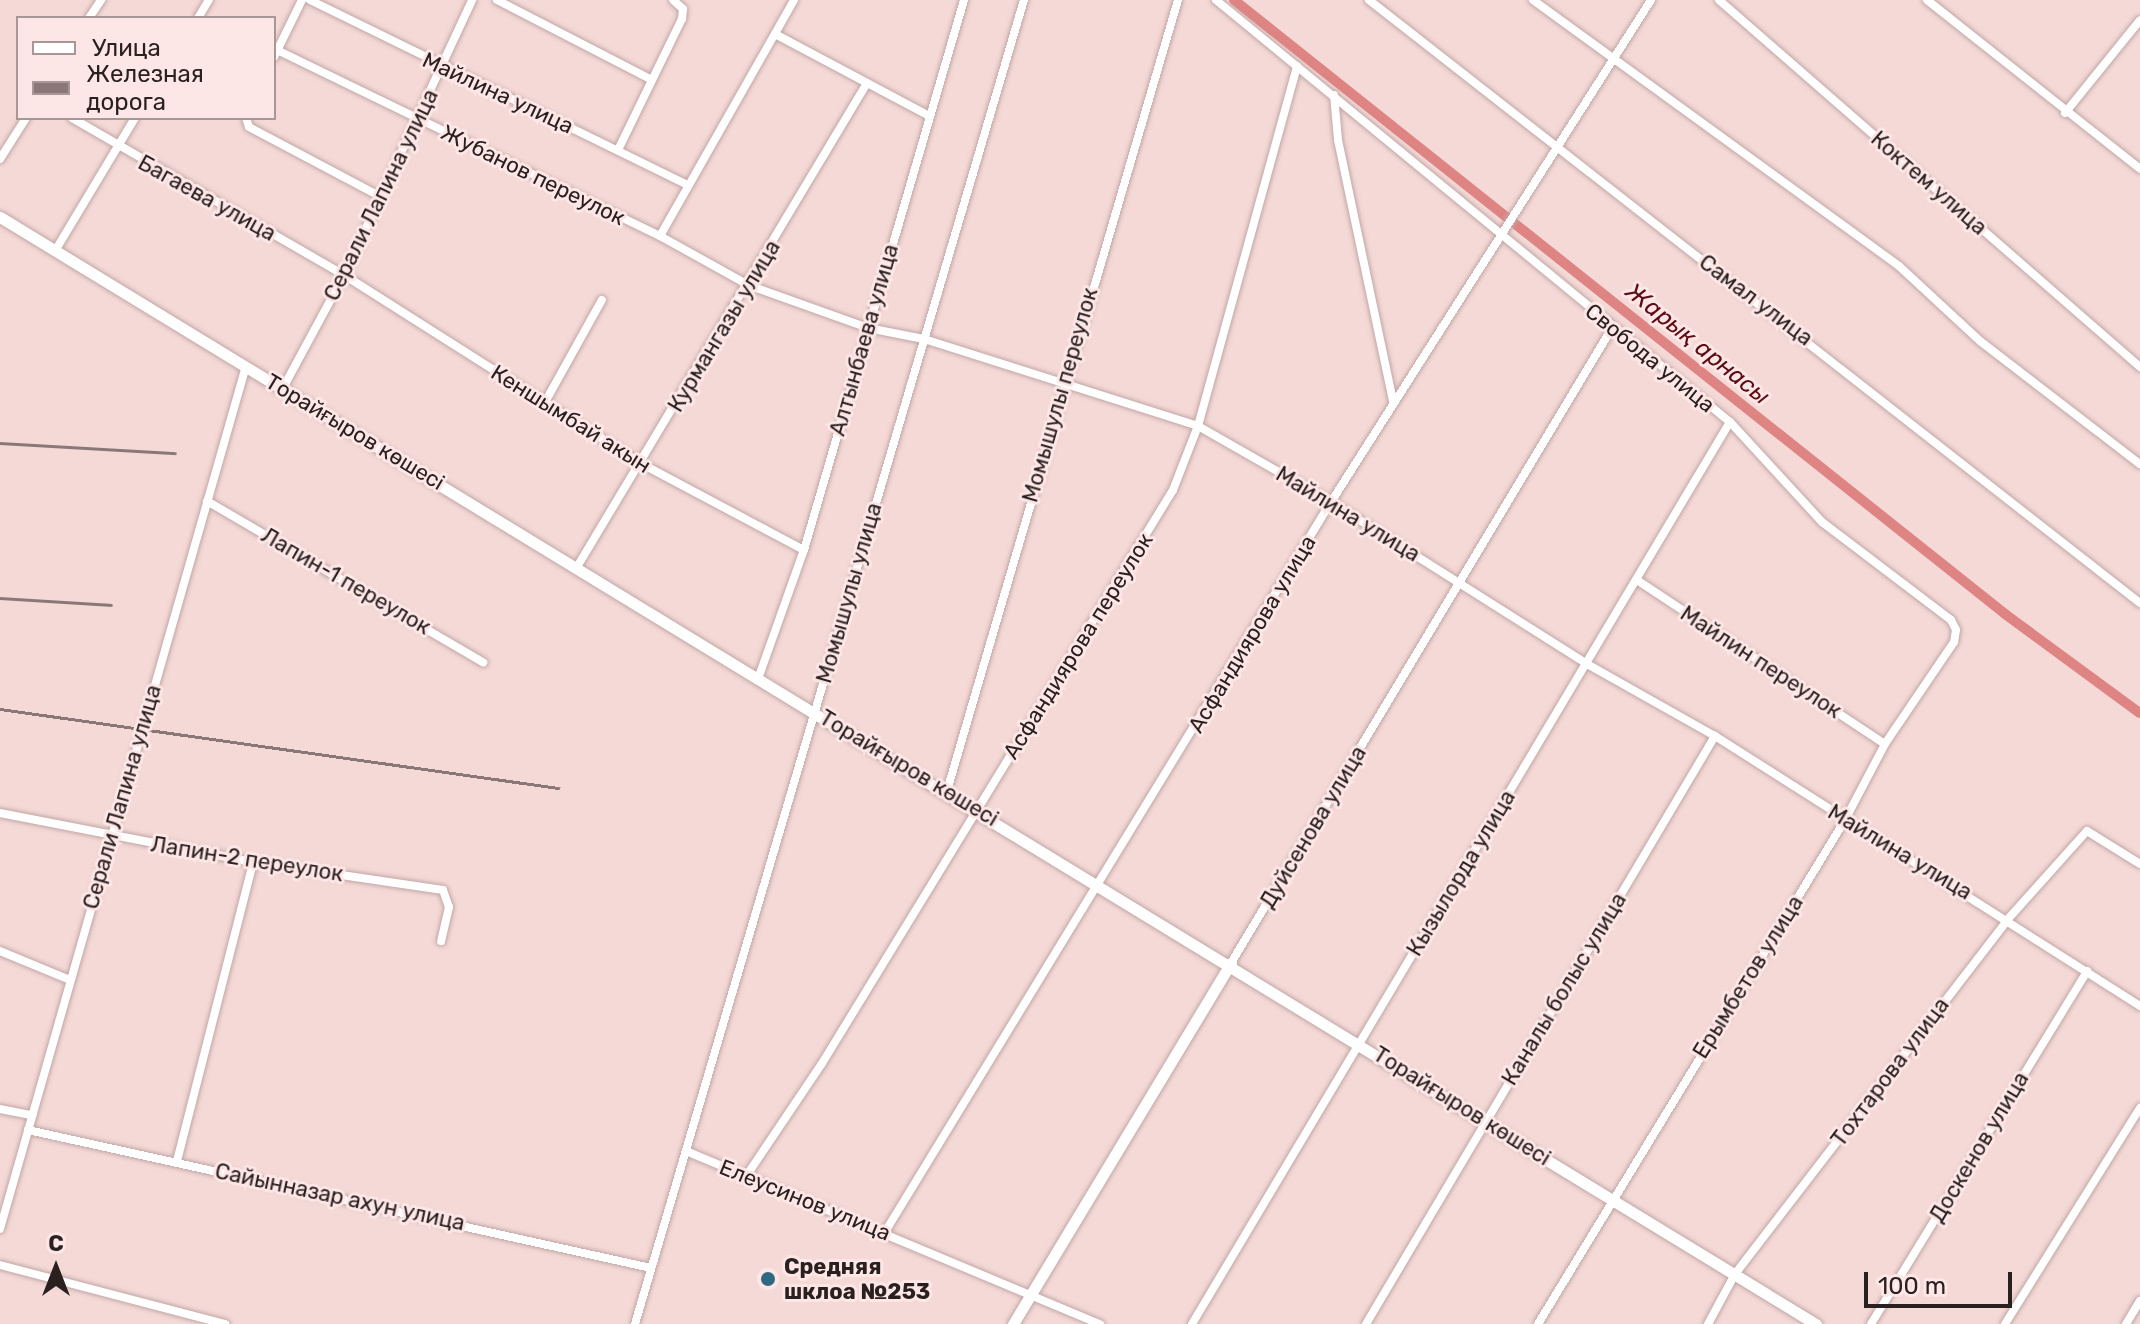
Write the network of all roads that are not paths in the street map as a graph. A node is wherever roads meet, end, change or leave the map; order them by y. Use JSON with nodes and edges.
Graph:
{"nodes":[{"id":1,"x":302,"y":0,"type":"edge"},
{"id":2,"x":310,"y":0,"type":"edge"},
{"id":3,"x":472,"y":0,"type":"edge"},
{"id":4,"x":497,"y":0,"type":"edge"},
{"id":5,"x":673,"y":0,"type":"edge"},
{"id":6,"x":794,"y":0,"type":"edge"},
{"id":7,"x":964,"y":0,"type":"edge"},
{"id":8,"x":1024,"y":0,"type":"edge"},
{"id":9,"x":1178,"y":0,"type":"edge"},
{"id":10,"x":1216,"y":0,"type":"edge"},
{"id":11,"x":1369,"y":0,"type":"edge"},
{"id":12,"x":1533,"y":0,"type":"edge"},
{"id":13,"x":1651,"y":0,"type":"edge"},
{"id":14,"x":1719,"y":0,"type":"edge"},
{"id":15,"x":1927,"y":0,"type":"edge"},
{"id":16,"x":2140,"y":20,"type":"edge"},
{"id":17,"x":775,"y":34,"type":"junction"},
{"id":18,"x":276,"y":54,"type":"edge"},
{"id":19,"x":1613,"y":58,"type":"junction"},
{"id":20,"x":1297,"y":66,"type":"junction"},
{"id":21,"x":442,"y":69,"type":"junction"},
{"id":22,"x":652,"y":80,"type":"junction"},
{"id":23,"x":867,"y":83,"type":"junction"},
{"id":24,"x":1334,"y":95,"type":"junction"},
{"id":25,"x":2065,"y":113,"type":"junction"},
{"id":26,"x":929,"y":116,"type":"junction"},
{"id":27,"x":418,"y":119,"type":"junction"},
{"id":28,"x":25,"y":120,"type":"edge"},
{"id":29,"x":75,"y":120,"type":"edge"},
{"id":30,"x":134,"y":120,"type":"edge"},
{"id":31,"x":246,"y":120,"type":"edge"},
{"id":32,"x":117,"y":147,"type":"junction"},
{"id":33,"x":1555,"y":147,"type":"junction"},
{"id":34,"x":618,"y":150,"type":"junction"},
{"id":35,"x":0,"y":159,"type":"edge"},
{"id":36,"x":2140,"y":169,"type":"edge"},
{"id":37,"x":687,"y":185,"type":"junction"},
{"id":38,"x":381,"y":197,"type":"junction"},
{"id":39,"x":0,"y":217,"type":"edge"},
{"id":40,"x":1498,"y":235,"type":"junction"},
{"id":41,"x":660,"y":236,"type":"junction"},
{"id":42,"x":55,"y":251,"type":"junction"},
{"id":43,"x":344,"y":275,"type":"junction"},
{"id":44,"x":748,"y":285,"type":"junction"},
{"id":45,"x":602,"y":300,"type":"dead end"},
{"id":46,"x":868,"y":328,"type":"junction"},
{"id":47,"x":1612,"y":328,"type":"junction"},
{"id":48,"x":924,"y":339,"type":"junction"},
{"id":49,"x":246,"y":366,"type":"junction"},
{"id":50,"x":2140,"y":367,"type":"edge"},
{"id":51,"x":1062,"y":383,"type":"junction"},
{"id":52,"x":283,"y":388,"type":"junction"},
{"id":53,"x":1393,"y":402,"type":"junction"},
{"id":54,"x":544,"y":404,"type":"junction"},
{"id":55,"x":1730,"y":422,"type":"junction"},
{"id":56,"x":1198,"y":426,"type":"junction"},
{"id":57,"x":642,"y":464,"type":"junction"},
{"id":58,"x":2140,"y":464,"type":"edge"},
{"id":59,"x":207,"y":501,"type":"junction"},
{"id":60,"x":1331,"y":502,"type":"junction"},
{"id":61,"x":804,"y":550,"type":"junction"},
{"id":62,"x":577,"y":567,"type":"junction"},
{"id":63,"x":1637,"y":580,"type":"junction"},
{"id":64,"x":1460,"y":582,"type":"junction"},
{"id":65,"x":2140,"y":603,"type":"edge"},
{"id":66,"x":1956,"y":630,"type":"joint"},
{"id":67,"x":483,"y":662,"type":"dead end"},
{"id":68,"x":1587,"y":664,"type":"junction"},
{"id":69,"x":758,"y":679,"type":"junction"},
{"id":70,"x":814,"y":711,"type":"junction"},
{"id":71,"x":1715,"y":736,"type":"junction"},
{"id":72,"x":1885,"y":744,"type":"junction"},
{"id":73,"x":947,"y":791,"type":"junction"},
{"id":74,"x":976,"y":808,"type":"junction"},
{"id":75,"x":0,"y":813,"type":"edge"},
{"id":76,"x":1845,"y":820,"type":"junction"},
{"id":77,"x":110,"y":835,"type":"junction"},
{"id":78,"x":253,"y":862,"type":"junction"},
{"id":79,"x":2140,"y":864,"type":"edge"},
{"id":80,"x":1101,"y":884,"type":"junction"},
{"id":81,"x":2008,"y":919,"type":"junction"},
{"id":82,"x":441,"y":941,"type":"dead end"},
{"id":83,"x":0,"y":951,"type":"edge"},
{"id":84,"x":1231,"y":963,"type":"junction"},
{"id":85,"x":2087,"y":971,"type":"junction"},
{"id":86,"x":70,"y":980,"type":"junction"},
{"id":87,"x":2140,"y":1006,"type":"edge"},
{"id":88,"x":1358,"y":1042,"type":"junction"},
{"id":89,"x":2140,"y":1108,"type":"edge"},
{"id":90,"x":0,"y":1109,"type":"edge"},
{"id":91,"x":32,"y":1115,"type":"junction"},
{"id":92,"x":1486,"y":1121,"type":"junction"},
{"id":93,"x":28,"y":1130,"type":"junction"},
{"id":94,"x":686,"y":1151,"type":"junction"},
{"id":95,"x":177,"y":1161,"type":"junction"},
{"id":96,"x":747,"y":1175,"type":"junction"},
{"id":97,"x":1612,"y":1198,"type":"junction"},
{"id":98,"x":0,"y":1229,"type":"edge"},
{"id":99,"x":885,"y":1232,"type":"junction"},
{"id":100,"x":0,"y":1265,"type":"edge"},
{"id":101,"x":651,"y":1268,"type":"junction"},
{"id":102,"x":1735,"y":1274,"type":"junction"},
{"id":103,"x":1026,"y":1295,"type":"junction"},
{"id":104,"x":2140,"y":1301,"type":"edge"},
{"id":105,"x":208,"y":1322,"type":"edge"},
{"id":106,"x":225,"y":1324,"type":"edge"},
{"id":107,"x":635,"y":1324,"type":"edge"},
{"id":108,"x":1013,"y":1324,"type":"edge"},
{"id":109,"x":1100,"y":1324,"type":"edge"},
{"id":110,"x":1192,"y":1324,"type":"edge"},
{"id":111,"x":1366,"y":1324,"type":"edge"},
{"id":112,"x":1538,"y":1324,"type":"edge"},
{"id":113,"x":1708,"y":1324,"type":"edge"},
{"id":114,"x":1816,"y":1324,"type":"edge"},
{"id":115,"x":1871,"y":1324,"type":"edge"},
{"id":116,"x":2005,"y":1324,"type":"edge"},
{"id":117,"x":2126,"y":1324,"type":"edge"}],
"edges":[{"from":1,"to":18,"type":"street"},
{"from":2,"to":21,"type":"street","name":"Майлина улица"},
{"from":3,"to":21,"type":"street","name":"Серали Лапина улица"},
{"from":4,"to":22,"type":"street"},
{"from":5,"to":22,"type":"street"},
{"from":6,"to":17,"type":"street"},
{"from":7,"to":26,"type":"street","name":"Алтынбаева улица"},
{"from":8,"to":48,"type":"street","name":"Момышулы улица"},
{"from":9,"to":51,"type":"street","name":"Момышулы переулок"},
{"from":10,"to":20,"type":"street","name":"Свобода улица"},
{"from":11,"to":33,"type":"street","name":"Самал улица"},
{"from":12,"to":19,"type":"street"},
{"from":13,"to":19,"type":"street","name":"Асфандиярова улица"},
{"from":14,"to":50,"type":"street","name":"Коктем улица"},
{"from":15,"to":25,"type":"street"},
{"from":16,"to":25,"type":"street"},
{"from":17,"to":23,"type":"street"},
{"from":17,"to":37,"type":"street"},
{"from":18,"to":27,"type":"street","name":"Жубанов переулок"},
{"from":19,"to":33,"type":"street","name":"Асфандиярова улица"},
{"from":19,"to":58,"type":"street"},
{"from":20,"to":24,"type":"street","name":"Свобода улица"},
{"from":20,"to":56,"type":"street","name":"Асфандиярова переулок"},
{"from":21,"to":27,"type":"street","name":"Серали Лапина улица"},
{"from":21,"to":34,"type":"street","name":"Майлина улица"},
{"from":22,"to":34,"type":"street"},
{"from":23,"to":26,"type":"street"},
{"from":23,"to":44,"type":"street","name":"Курмангазы улица"},
{"from":24,"to":40,"type":"street","name":"Свобода улица"},
{"from":24,"to":53,"type":"street"},
{"from":25,"to":36,"type":"street"},
{"from":26,"to":46,"type":"street","name":"Алтынбаева улица"},
{"from":27,"to":38,"type":"street","name":"Серали Лапина улица"},
{"from":27,"to":41,"type":"street","name":"Жубанов переулок"},
{"from":28,"to":35,"type":"street"},
{"from":29,"to":32,"type":"street","name":"Багаева улица"},
{"from":30,"to":32,"type":"street"},
{"from":31,"to":38,"type":"street"},
{"from":32,"to":42,"type":"street"},
{"from":32,"to":43,"type":"street","name":"Багаева улица"},
{"from":33,"to":40,"type":"street","name":"Асфандиярова улица"},
{"from":33,"to":65,"type":"street","name":"Самал улица"},
{"from":34,"to":37,"type":"street","name":"Майлина улица"},
{"from":37,"to":41,"type":"street"},
{"from":38,"to":43,"type":"street","name":"Серали Лапина улица"},
{"from":39,"to":42,"type":"street","name":"Торайғыров көшесі"},
{"from":40,"to":47,"type":"street","name":"Свобода улица"},
{"from":40,"to":53,"type":"street","name":"Асфандиярова улица"},
{"from":41,"to":44,"type":"street","name":"Майлина улица"},
{"from":42,"to":49,"type":"street","name":"Торайғыров көшесі"},
{"from":43,"to":52,"type":"street","name":"Серали Лапина улица"},
{"from":43,"to":54,"type":"street","name":"Кеншымбай акын"},
{"from":44,"to":46,"type":"street","name":"Майлина улица"},
{"from":44,"to":57,"type":"street","name":"Курмангазы улица"},
{"from":45,"to":54,"type":"street"},
{"from":46,"to":48,"type":"street","name":"Майлина улица"},
{"from":46,"to":61,"type":"street","name":"Алтынбаева улица"},
{"from":47,"to":55,"type":"street","name":"Свобода улица"},
{"from":47,"to":64,"type":"street","name":"Дуйсенова улица"},
{"from":48,"to":51,"type":"street","name":"Майлина улица"},
{"from":48,"to":70,"type":"street","name":"Момышулы улица"},
{"from":49,"to":52,"type":"street","name":"Торайғыров көшесі"},
{"from":49,"to":59,"type":"street","name":"Серали Лапина улица"},
{"from":51,"to":56,"type":"street","name":"Майлина улица"},
{"from":51,"to":73,"type":"street","name":"Момышулы переулок"},
{"from":52,"to":62,"type":"street","name":"Торайғыров көшесі"},
{"from":53,"to":60,"type":"street","name":"Асфандиярова улица"},
{"from":54,"to":57,"type":"street","name":"Кеншымбай акын"},
{"from":55,"to":63,"type":"street","name":"Кызылорда улица"},
{"from":55,"to":66,"type":"street","name":"Свобода улица"},
{"from":56,"to":60,"type":"street","name":"Майлина улица"},
{"from":56,"to":74,"type":"street","name":"Асфандиярова переулок"},
{"from":57,"to":61,"type":"street","name":"Кеншымбай акын"},
{"from":57,"to":62,"type":"street","name":"Курмангазы улица"},
{"from":59,"to":67,"type":"street","name":"Лапин-1 переулок"},
{"from":59,"to":77,"type":"street","name":"Серали Лапина улица"},
{"from":60,"to":64,"type":"street","name":"Майлина улица"},
{"from":60,"to":80,"type":"street","name":"Асфандиярова улица"},
{"from":61,"to":69,"type":"street","name":"Алтынбаева улица"},
{"from":62,"to":69,"type":"street","name":"Торайғыров көшесі"},
{"from":63,"to":68,"type":"street","name":"Кызылорда улица"},
{"from":63,"to":72,"type":"street","name":"Майлин переулок"},
{"from":64,"to":68,"type":"street","name":"Майлина улица"},
{"from":64,"to":84,"type":"street","name":"Дуйсенова улица"},
{"from":66,"to":72,"type":"street","name":"Ерымбетов улица"},
{"from":68,"to":71,"type":"street","name":"Майлина улица"},
{"from":68,"to":88,"type":"street","name":"Кызылорда улица"},
{"from":69,"to":70,"type":"street","name":"Торайғыров көшесі"},
{"from":70,"to":73,"type":"street","name":"Торайғыров көшесі"},
{"from":70,"to":94,"type":"street","name":"Момышулы улица"},
{"from":71,"to":76,"type":"street","name":"Майлина улица"},
{"from":71,"to":92,"type":"street","name":"Каналы болыс улица"},
{"from":72,"to":76,"type":"street","name":"Ерымбетов улица"},
{"from":73,"to":74,"type":"street","name":"Торайғыров көшесі"},
{"from":74,"to":80,"type":"street","name":"Торайғыров көшесі"},
{"from":74,"to":96,"type":"street","name":"Асфандиярова переулок"},
{"from":75,"to":77,"type":"street","name":"Лапин-2 переулок"},
{"from":76,"to":81,"type":"street","name":"Майлина улица"},
{"from":76,"to":97,"type":"street","name":"Ерымбетов улица"},
{"from":77,"to":78,"type":"street","name":"Лапин-2 переулок"},
{"from":77,"to":86,"type":"street","name":"Серали Лапина улица"},
{"from":78,"to":82,"type":"street","name":"Лапин-2 переулок"},
{"from":78,"to":95,"type":"street"},
{"from":79,"to":81,"type":"street","name":"Тохтарова улица"},
{"from":80,"to":84,"type":"street","name":"Торайғыров көшесі"},
{"from":80,"to":99,"type":"street","name":"Асфандиярова улица"},
{"from":81,"to":85,"type":"street","name":"Майлина улица"},
{"from":81,"to":102,"type":"street","name":"Тохтарова улица"},
{"from":83,"to":86,"type":"street"},
{"from":84,"to":88,"type":"street","name":"Торайғыров көшесі"},
{"from":84,"to":103,"type":"street","name":"Дуйсенова улица"},
{"from":85,"to":87,"type":"street","name":"Майлина улица"},
{"from":85,"to":115,"type":"street","name":"Доскенов улица"},
{"from":86,"to":91,"type":"street","name":"Серали Лапина улица"},
{"from":88,"to":92,"type":"street","name":"Торайғыров көшесі"},
{"from":88,"to":110,"type":"street","name":"Кызылорда улица"},
{"from":89,"to":116,"type":"street"},
{"from":90,"to":91,"type":"street"},
{"from":91,"to":93,"type":"street","name":"Серали Лапина улица"},
{"from":92,"to":97,"type":"street","name":"Торайғыров көшесі"},
{"from":92,"to":111,"type":"street","name":"Каналы болыс улица"},
{"from":93,"to":95,"type":"street","name":"Сайынназар ахун улица"},
{"from":93,"to":98,"type":"street","name":"Серали Лапина улица"},
{"from":94,"to":96,"type":"street","name":"Елеусинов улица"},
{"from":94,"to":101,"type":"street","name":"Момышулы улица"},
{"from":95,"to":101,"type":"street","name":"Сайынназар ахун улица"},
{"from":96,"to":99,"type":"street","name":"Елеусинов улица"},
{"from":97,"to":102,"type":"street","name":"Торайғыров көшесі"},
{"from":97,"to":112,"type":"street","name":"Ерымбетов улица"},
{"from":99,"to":103,"type":"street","name":"Елеусинов улица"},
{"from":100,"to":105,"type":"street"},
{"from":101,"to":107,"type":"street","name":"Момышулы улица"},
{"from":102,"to":113,"type":"street","name":"Тохтарова улица"},
{"from":102,"to":114,"type":"street","name":"Торайғыров көшесі"},
{"from":103,"to":108,"type":"street","name":"Дуйсенова улица"},
{"from":103,"to":109,"type":"street","name":"Елеусинов улица"},
{"from":104,"to":117,"type":"street"},
{"from":105,"to":106,"type":"street"}]}
